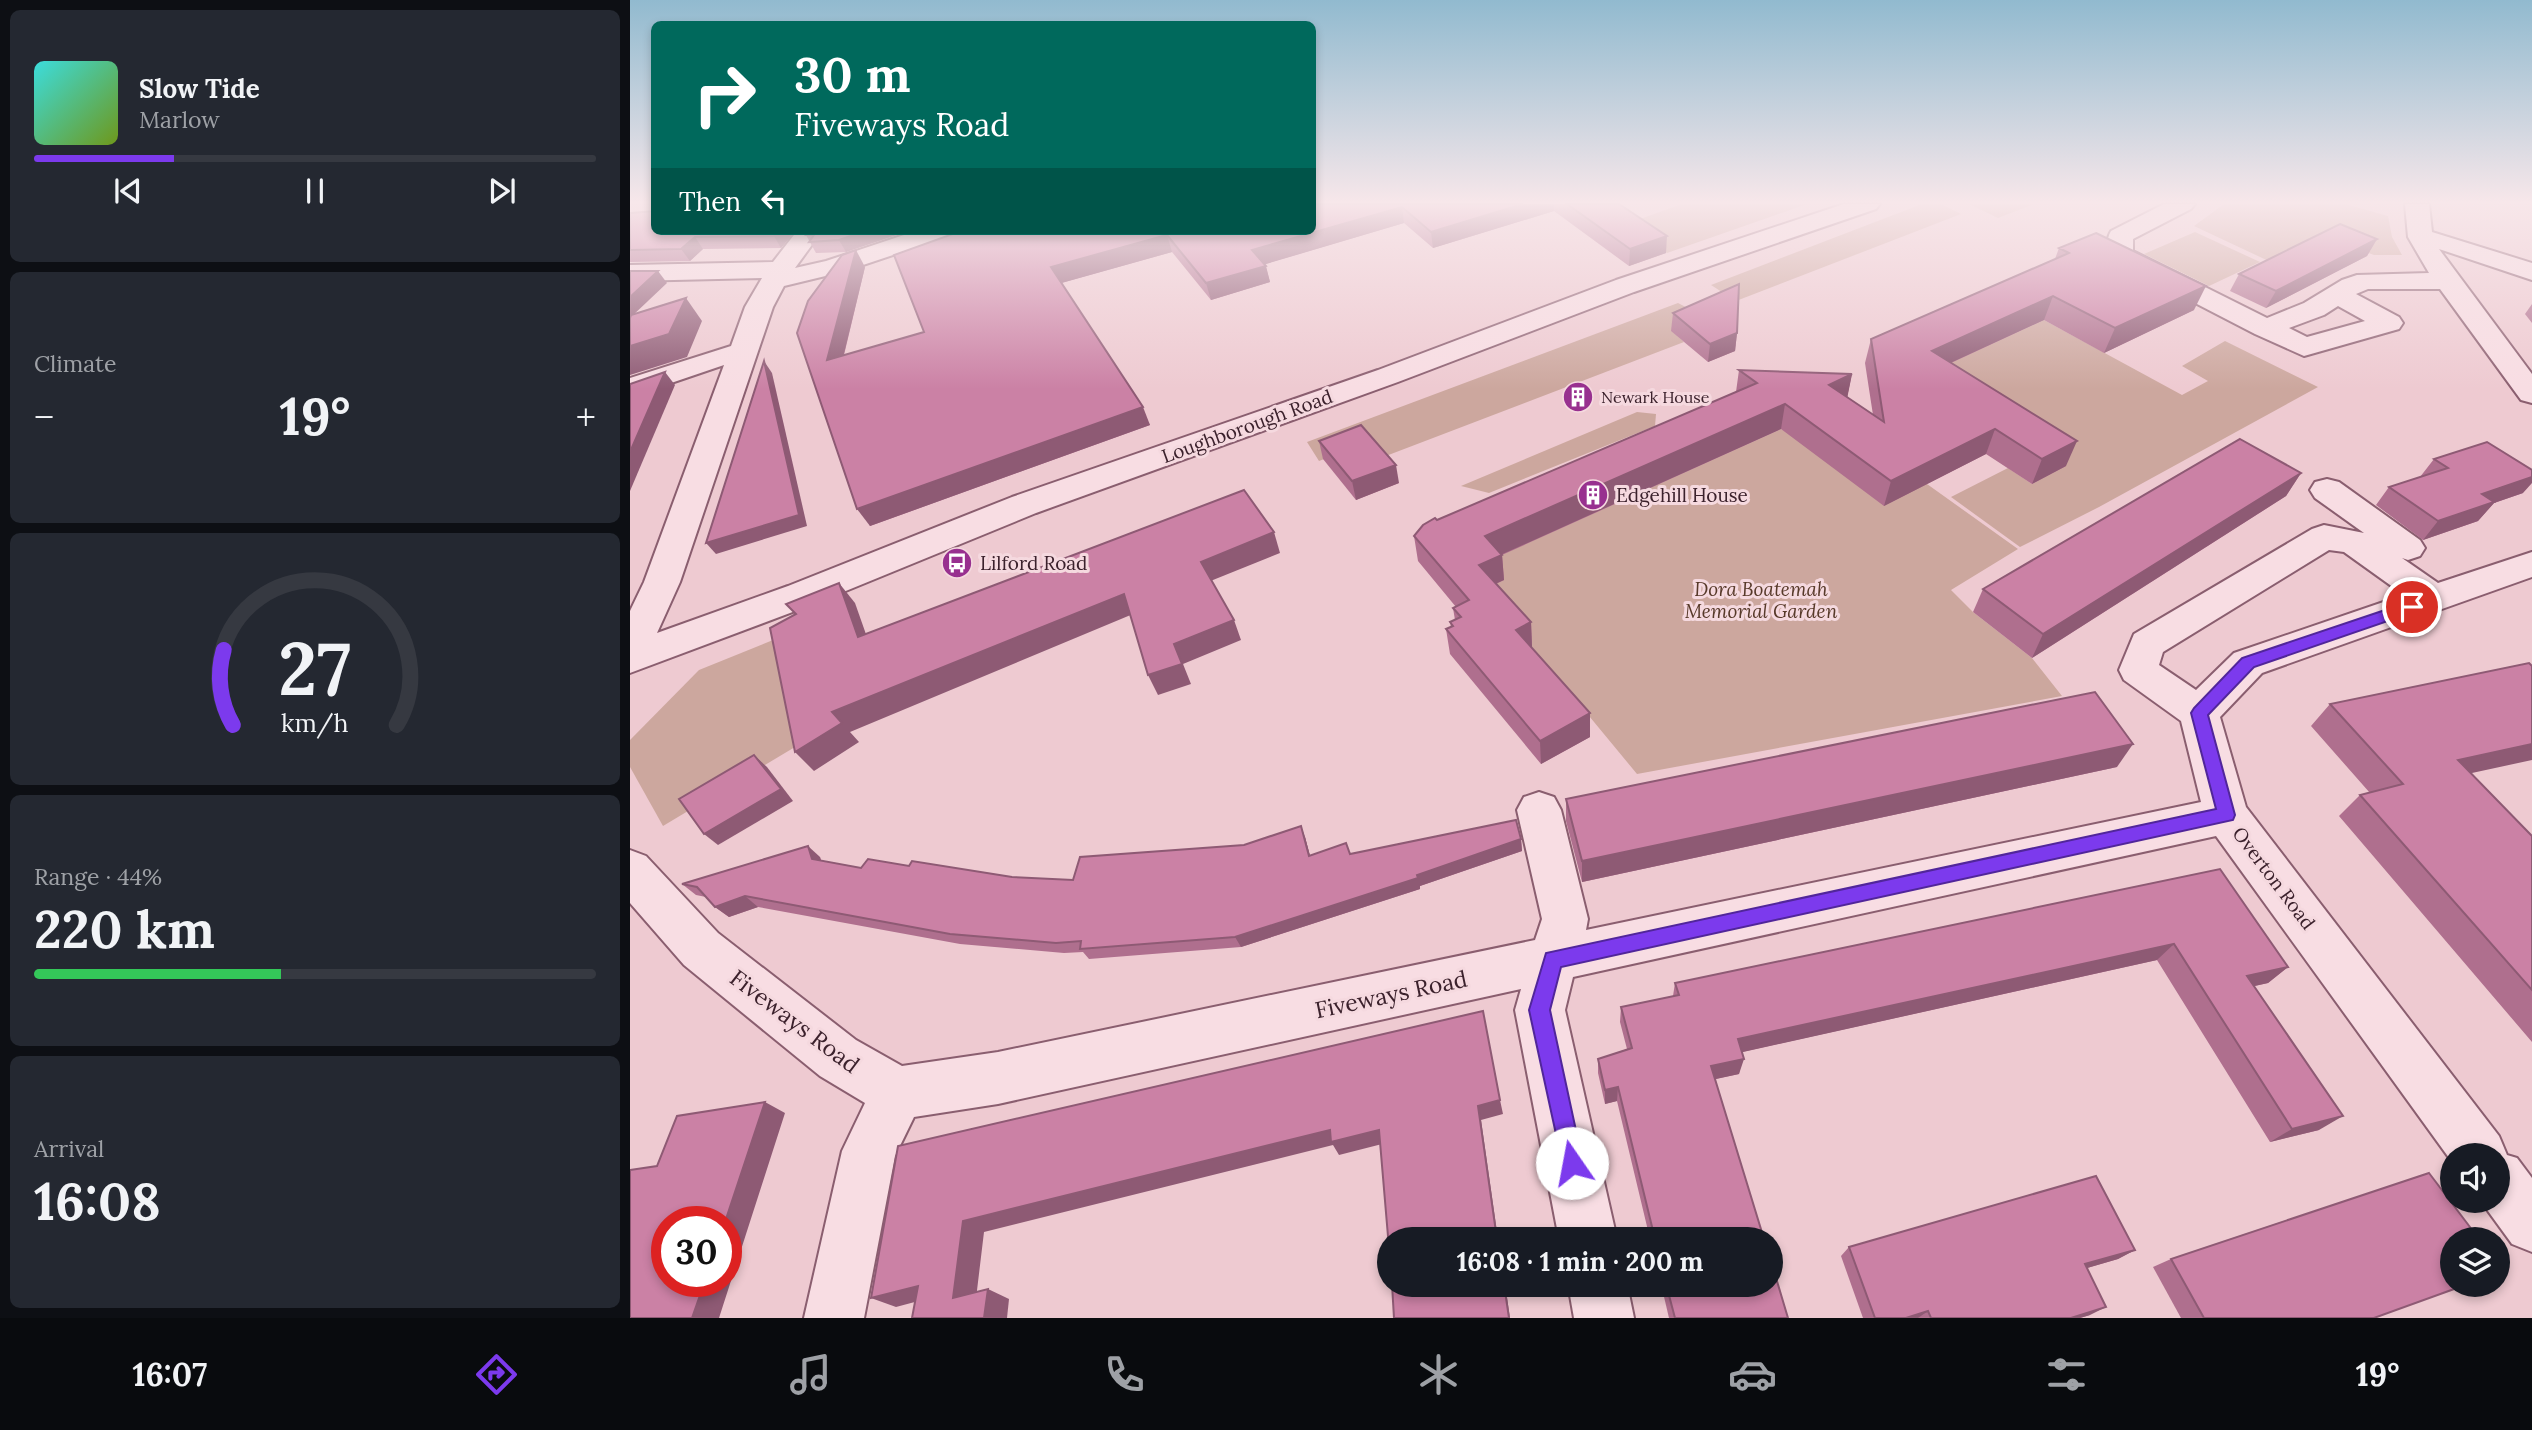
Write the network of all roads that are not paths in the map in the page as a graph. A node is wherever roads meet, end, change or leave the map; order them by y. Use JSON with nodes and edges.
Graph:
{"nodes":[{"id":1,"x":784,"y":266,"type":"edge"},
{"id":2,"x":837,"y":266,"type":"edge"},
{"id":3,"x":1686,"y":266,"type":"edge"},
{"id":4,"x":2142,"y":266,"type":"edge"},
{"id":5,"x":2437,"y":266,"type":"edge"},
{"id":6,"x":2513,"y":266,"type":"edge"},
{"id":7,"x":2532,"y":272,"type":"edge"},
{"id":8,"x":630,"y":273,"type":"edge"},
{"id":9,"x":777,"y":275,"type":"junction"},
{"id":10,"x":2447,"y":281,"type":"junction"},
{"id":11,"x":2338,"y":295,"type":"junction"},
{"id":12,"x":2265,"y":328,"type":"junction"},
{"id":13,"x":743,"y":352,"type":"junction"},
{"id":14,"x":630,"y":388,"type":"edge"},
{"id":15,"x":2532,"y":394,"type":"edge"},
{"id":16,"x":2327,"y":490,"type":"dead end"},
{"id":17,"x":2532,"y":564,"type":"edge"},
{"id":18,"x":2449,"y":593,"type":"junction"},
{"id":19,"x":630,"y":657,"type":"edge"},
{"id":20,"x":2199,"y":713,"type":"junction"},
{"id":21,"x":1539,"y":810,"type":"dead end"},
{"id":22,"x":2226,"y":815,"type":"junction"},
{"id":23,"x":630,"y":870,"type":"edge"},
{"id":24,"x":1553,"y":959,"type":"junction"},
{"id":25,"x":898,"y":1093,"type":"junction"},
{"id":26,"x":2471,"y":1143,"type":"edge"},
{"id":27,"x":2510,"y":1195,"type":"edge"},
{"id":28,"x":2532,"y":1224,"type":"edge"},
{"id":29,"x":1585,"y":1227,"type":"edge"},
{"id":30,"x":1600,"y":1297,"type":"edge"},
{"id":31,"x":834,"y":1318,"type":"edge"},
{"id":32,"x":1604,"y":1318,"type":"edge"}],
"edges":[{"from":1,"to":9,"type":"street"},
{"from":2,"to":9,"type":"street"},
{"from":3,"to":19,"type":"street","name":"Loughborough Road"},
{"from":4,"to":12,"type":"street"},
{"from":5,"to":10,"type":"street"},
{"from":6,"to":7,"type":"street"},
{"from":8,"to":9,"type":"street"},
{"from":9,"to":13,"type":"street"},
{"from":10,"to":11,"type":"street"},
{"from":10,"to":15,"type":"street"},
{"from":11,"to":12,"type":"street"},
{"from":11,"to":12,"type":"street"},
{"from":13,"to":14,"type":"street"},
{"from":13,"to":19,"type":"street"},
{"from":16,"to":18,"type":"street"},
{"from":17,"to":18,"type":"street"},
{"from":18,"to":20,"type":"street"},
{"from":18,"to":20,"type":"street"},
{"from":20,"to":22,"type":"street","name":"Overton Road"},
{"from":21,"to":24,"type":"street"},
{"from":22,"to":24,"type":"street","name":"Fiveways Road"},
{"from":22,"to":26,"type":"street","name":"Overton Road"},
{"from":23,"to":25,"type":"street","name":"Fiveways Road"},
{"from":24,"to":25,"type":"street","name":"Fiveways Road"},
{"from":24,"to":29,"type":"street"},
{"from":25,"to":31,"type":"street"},
{"from":27,"to":28,"type":"street"},
{"from":30,"to":32,"type":"street"}]}
